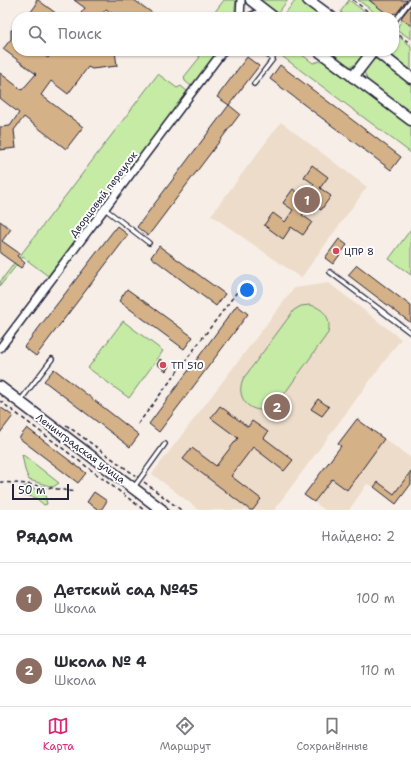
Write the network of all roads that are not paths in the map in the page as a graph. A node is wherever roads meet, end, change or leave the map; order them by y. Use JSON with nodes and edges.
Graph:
{"nodes":[{"id":1,"x":241,"y":0,"type":"edge"},
{"id":2,"x":251,"y":0,"type":"edge"},
{"id":3,"x":308,"y":0,"type":"edge"},
{"id":4,"x":411,"y":0,"type":"edge"},
{"id":5,"x":240,"y":12,"type":"edge"},
{"id":6,"x":267,"y":12,"type":"edge"},
{"id":7,"x":324,"y":12,"type":"edge"},
{"id":8,"x":399,"y":16,"type":"edge"},
{"id":9,"x":219,"y":56,"type":"edge"},
{"id":10,"x":269,"y":56,"type":"edge"},
{"id":11,"x":326,"y":56,"type":"edge"},
{"id":12,"x":370,"y":56,"type":"edge"},
{"id":13,"x":381,"y":56,"type":"edge"},
{"id":14,"x":353,"y":77,"type":"junction"},
{"id":15,"x":411,"y":78,"type":"edge"},
{"id":16,"x":254,"y":84,"type":"dead end"},
{"id":17,"x":411,"y":120,"type":"edge"},
{"id":18,"x":104,"y":209,"type":"junction"},
{"id":19,"x":149,"y":243,"type":"dead end"},
{"id":20,"x":330,"y":272,"type":"dead end"},
{"id":21,"x":411,"y":333,"type":"edge"},
{"id":22,"x":0,"y":348,"type":"edge"},
{"id":23,"x":52,"y":359,"type":"dead end"},
{"id":24,"x":0,"y":387,"type":"edge"},
{"id":25,"x":19,"y":402,"type":"junction"},
{"id":26,"x":165,"y":444,"type":"dead end"},
{"id":27,"x":133,"y":488,"type":"junction"},
{"id":28,"x":162,"y":510,"type":"edge"}],
"edges":[{"from":1,"to":5,"type":"street"},
{"from":2,"to":6,"type":"main road"},
{"from":3,"to":7,"type":"main road"},
{"from":4,"to":8,"type":"lane"},
{"from":9,"to":18,"type":"street","name":"Дворцовый переулок"},
{"from":10,"to":16,"type":"lane"},
{"from":11,"to":14,"type":"main road"},
{"from":12,"to":14,"type":"main road"},
{"from":13,"to":15,"type":"main road"},
{"from":14,"to":17,"type":"main road"},
{"from":18,"to":19,"type":"lane"},
{"from":18,"to":22,"type":"street","name":"Дворцовый переулок"},
{"from":20,"to":21,"type":"lane"},
{"from":23,"to":25,"type":"lane"},
{"from":24,"to":25,"type":"main road","name":"Ленинградская улица"},
{"from":25,"to":27,"type":"main road","name":"Ленинградская улица"},
{"from":26,"to":27,"type":"lane"},
{"from":27,"to":28,"type":"main road","name":"Ленинградская улица"}]}
